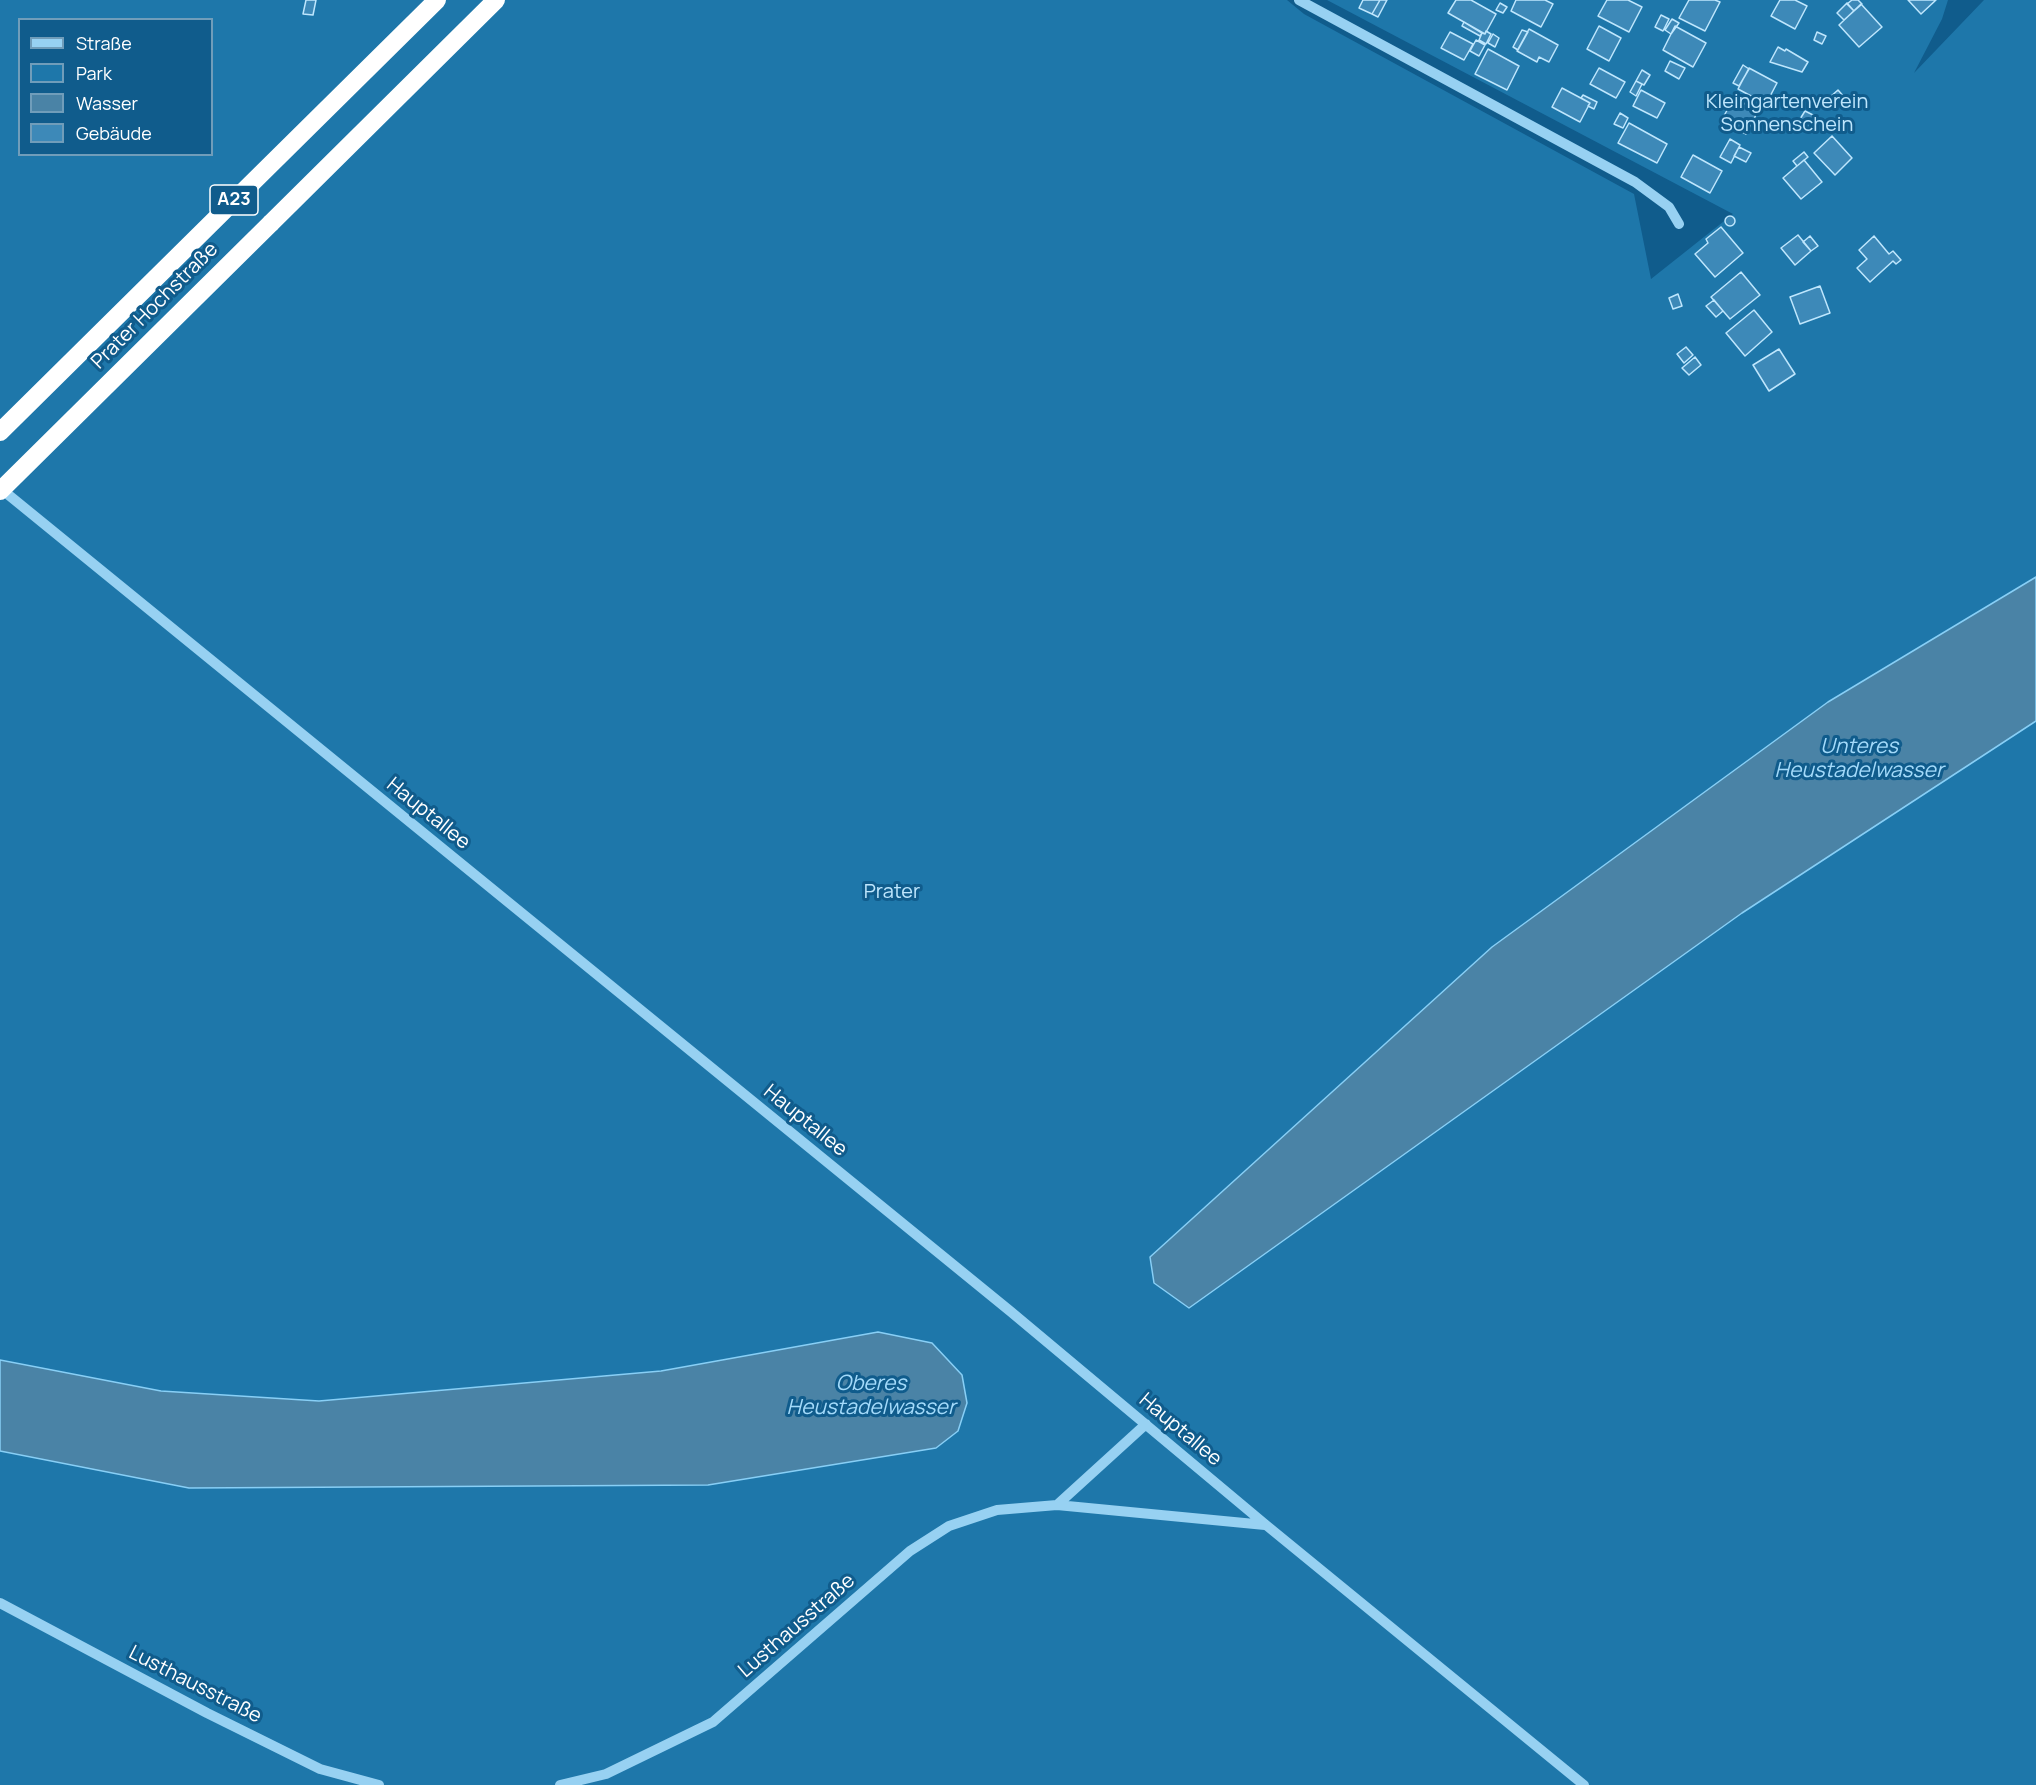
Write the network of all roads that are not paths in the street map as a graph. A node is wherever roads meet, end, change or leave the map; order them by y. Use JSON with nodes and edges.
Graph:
{"nodes":[{"id":1,"x":437,"y":0,"type":"edge"},
{"id":2,"x":496,"y":0,"type":"edge"},
{"id":3,"x":1299,"y":0,"type":"edge"},
{"id":4,"x":1679,"y":224,"type":"dead end"},
{"id":5,"x":0,"y":432,"type":"edge"},
{"id":6,"x":0,"y":490,"type":"edge"},
{"id":7,"x":1146,"y":1424,"type":"junction"},
{"id":8,"x":1058,"y":1505,"type":"junction"},
{"id":9,"x":1266,"y":1525,"type":"junction"},
{"id":10,"x":0,"y":1603,"type":"edge"},
{"id":11,"x":379,"y":1785,"type":"edge"},
{"id":12,"x":560,"y":1785,"type":"edge"},
{"id":13,"x":1584,"y":1785,"type":"edge"}],
"edges":[{"from":1,"to":5,"type":"highway","name":"Prater Hochstraße","number":"A23"},
{"from":2,"to":6,"type":"highway","name":"Prater Hochstraße","number":"A23","bridge":true},
{"from":3,"to":4,"type":"street"},
{"from":6,"to":7,"type":"street","name":"Hauptallee"},
{"from":7,"to":8,"type":"street"},
{"from":7,"to":9,"type":"street","name":"Hauptallee"},
{"from":8,"to":9,"type":"street","name":"Lusthausstraße"},
{"from":8,"to":12,"type":"street","name":"Lusthausstraße"},
{"from":9,"to":13,"type":"street","name":"Hauptallee"},
{"from":10,"to":11,"type":"street","name":"Lusthausstraße"}]}
